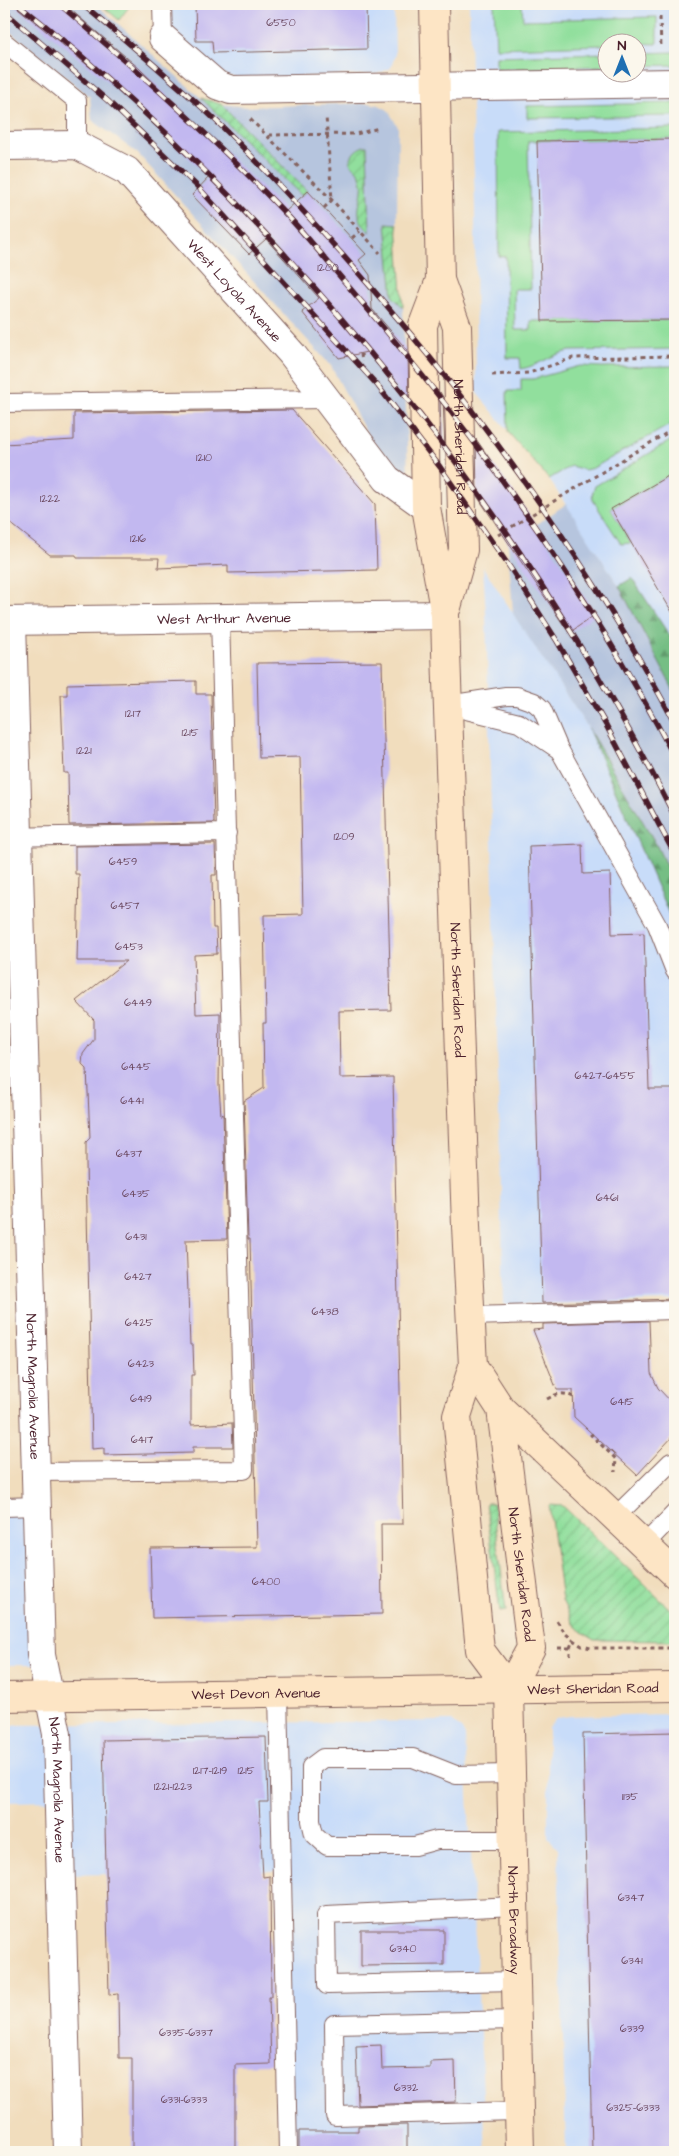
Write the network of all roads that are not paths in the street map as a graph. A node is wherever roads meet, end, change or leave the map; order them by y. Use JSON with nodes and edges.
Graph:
{"nodes":[{"id":1,"x":162,"y":4,"type":"edge"},
{"id":2,"x":434,"y":4,"type":"edge"},
{"id":3,"x":163,"y":38,"type":"joint"},
{"id":4,"x":4,"y":42,"type":"edge"},
{"id":5,"x":675,"y":83,"type":"edge"},
{"id":6,"x":436,"y":87,"type":"junction"},
{"id":7,"x":77,"y":144,"type":"junction"},
{"id":8,"x":4,"y":146,"type":"edge"},
{"id":9,"x":440,"y":280,"type":"junction"},
{"id":10,"x":327,"y":399,"type":"junction"},
{"id":11,"x":4,"y":403,"type":"edge"},
{"id":12,"x":426,"y":507,"type":"junction"},
{"id":13,"x":444,"y":615,"type":"junction"},
{"id":14,"x":220,"y":618,"type":"junction"},
{"id":15,"x":8,"y":621,"type":"edge"},
{"id":16,"x":448,"y":705,"type":"junction"},
{"id":17,"x":559,"y":749,"type":"junction"},
{"id":18,"x":227,"y":834,"type":"junction"},
{"id":19,"x":11,"y":837,"type":"edge"},
{"id":20,"x":675,"y":971,"type":"edge"},
{"id":21,"x":675,"y":1310,"type":"edge"},
{"id":22,"x":470,"y":1316,"type":"junction"},
{"id":23,"x":473,"y":1366,"type":"junction"},
{"id":24,"x":501,"y":1410,"type":"junction"},
{"id":25,"x":675,"y":1462,"type":"edge"},
{"id":26,"x":36,"y":1472,"type":"junction"},
{"id":27,"x":4,"y":1506,"type":"edge"},
{"id":28,"x":37,"y":1506,"type":"junction"},
{"id":29,"x":675,"y":1513,"type":"edge"},
{"id":30,"x":615,"y":1517,"type":"junction"},
{"id":31,"x":644,"y":1545,"type":"junction"},
{"id":32,"x":675,"y":1574,"type":"edge"},
{"id":33,"x":675,"y":1687,"type":"edge"},
{"id":34,"x":509,"y":1689,"type":"junction"},
{"id":35,"x":278,"y":1693,"type":"junction"},
{"id":36,"x":50,"y":1696,"type":"junction"},
{"id":37,"x":4,"y":1697,"type":"edge"},
{"id":38,"x":511,"y":1774,"type":"junction"},
{"id":39,"x":513,"y":1840,"type":"junction"},
{"id":40,"x":514,"y":1906,"type":"junction"},
{"id":41,"x":516,"y":1981,"type":"junction"},
{"id":42,"x":517,"y":2020,"type":"junction"},
{"id":43,"x":519,"y":2111,"type":"junction"},
{"id":44,"x":68,"y":2152,"type":"edge"},
{"id":45,"x":288,"y":2152,"type":"edge"},
{"id":46,"x":520,"y":2152,"type":"edge"}],
"edges":[{"from":1,"to":3,"type":"lane"},
{"from":2,"to":6,"type":"main road","name":"North Sheridan Road"},
{"from":3,"to":6,"type":"street"},
{"from":4,"to":7,"type":"lane"},
{"from":5,"to":6,"type":"street"},
{"from":6,"to":9,"type":"main road","name":"North Sheridan Road"},
{"from":7,"to":8,"type":"street","name":"West Loyola Avenue"},
{"from":7,"to":10,"type":"street","name":"West Loyola Avenue"},
{"from":9,"to":12,"type":"main road","name":"North Sheridan Road"},
{"from":9,"to":13,"type":"main road","name":"North Sheridan Road"},
{"from":10,"to":11,"type":"lane"},
{"from":10,"to":12,"type":"street","name":"West Loyola Avenue"},
{"from":12,"to":13,"type":"main road","name":"North Sheridan Road"},
{"from":13,"to":14,"type":"street","name":"West Arthur Avenue"},
{"from":13,"to":16,"type":"main road","name":"North Sheridan Road"},
{"from":14,"to":15,"type":"street","name":"West Arthur Avenue"},
{"from":14,"to":18,"type":"lane"},
{"from":15,"to":19,"type":"street","name":"North Magnolia Avenue"},
{"from":16,"to":17,"type":"lane"},
{"from":16,"to":17,"type":"lane"},
{"from":16,"to":22,"type":"main road","name":"North Sheridan Road"},
{"from":17,"to":20,"type":"lane"},
{"from":18,"to":19,"type":"lane"},
{"from":18,"to":26,"type":"lane"},
{"from":19,"to":26,"type":"street","name":"North Magnolia Avenue"},
{"from":21,"to":22,"type":"lane"},
{"from":22,"to":23,"type":"main road","name":"North Sheridan Road"},
{"from":23,"to":24,"type":"main road","name":"North Sheridan Road"},
{"from":23,"to":34,"type":"main road","name":"North Sheridan Road"},
{"from":24,"to":30,"type":"main road"},
{"from":24,"to":34,"type":"main road","name":"North Sheridan Road"},
{"from":25,"to":30,"type":"lane"},
{"from":26,"to":28,"type":"street","name":"North Magnolia Avenue"},
{"from":27,"to":28,"type":"lane"},
{"from":28,"to":36,"type":"street","name":"North Magnolia Avenue"},
{"from":29,"to":31,"type":"lane"},
{"from":30,"to":31,"type":"main road"},
{"from":31,"to":32,"type":"main road"},
{"from":33,"to":34,"type":"main road","name":"West Sheridan Road"},
{"from":34,"to":35,"type":"main road","name":"West Devon Avenue"},
{"from":34,"to":38,"type":"main road","name":"North Broadway"},
{"from":35,"to":36,"type":"main road","name":"West Devon Avenue"},
{"from":35,"to":45,"type":"lane"},
{"from":36,"to":37,"type":"main road","name":"West Devon Avenue"},
{"from":36,"to":44,"type":"street","name":"North Magnolia Avenue"},
{"from":38,"to":39,"type":"main road","name":"North Broadway"},
{"from":38,"to":39,"type":"lane"},
{"from":39,"to":40,"type":"main road","name":"North Broadway"},
{"from":40,"to":41,"type":"main road","name":"North Broadway"},
{"from":40,"to":41,"type":"lane"},
{"from":41,"to":42,"type":"main road","name":"North Broadway"},
{"from":42,"to":43,"type":"main road","name":"North Broadway"},
{"from":42,"to":43,"type":"lane"},
{"from":43,"to":46,"type":"main road","name":"North Broadway"}]}
